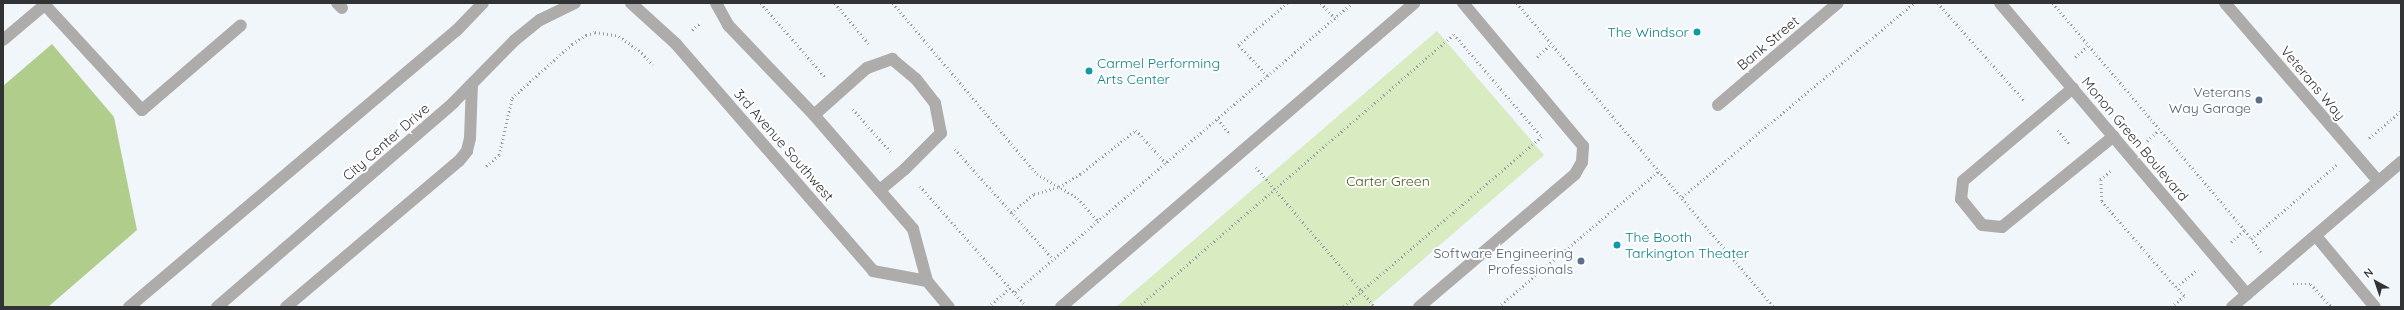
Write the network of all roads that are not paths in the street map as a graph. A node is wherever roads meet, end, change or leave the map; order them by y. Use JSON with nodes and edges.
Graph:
{"nodes":[{"id":1,"x":483,"y":3,"type":"edge"},
{"id":2,"x":575,"y":3,"type":"edge"},
{"id":3,"x":631,"y":3,"type":"edge"},
{"id":4,"x":716,"y":3,"type":"edge"},
{"id":5,"x":1414,"y":3,"type":"edge"},
{"id":6,"x":1463,"y":3,"type":"edge"},
{"id":7,"x":1838,"y":3,"type":"edge"},
{"id":8,"x":2000,"y":3,"type":"edge"},
{"id":9,"x":2225,"y":3,"type":"edge"},
{"id":10,"x":46,"y":4,"type":"edge"},
{"id":11,"x":241,"y":25,"type":"dead end"},
{"id":12,"x":3,"y":40,"type":"edge"},
{"id":13,"x":472,"y":84,"type":"junction"},
{"id":14,"x":2073,"y":88,"type":"junction"},
{"id":15,"x":1718,"y":105,"type":"dead end"},
{"id":16,"x":814,"y":115,"type":"junction"},
{"id":17,"x":2114,"y":136,"type":"junction"},
{"id":18,"x":2401,"y":162,"type":"edge"},
{"id":19,"x":2378,"y":181,"type":"junction"},
{"id":20,"x":880,"y":190,"type":"junction"},
{"id":21,"x":2316,"y":236,"type":"junction"},
{"id":22,"x":927,"y":281,"type":"junction"},
{"id":23,"x":2247,"y":294,"type":"junction"},
{"id":24,"x":129,"y":307,"type":"edge"},
{"id":25,"x":217,"y":307,"type":"edge"},
{"id":26,"x":286,"y":307,"type":"edge"},
{"id":27,"x":949,"y":307,"type":"edge"},
{"id":28,"x":1060,"y":307,"type":"edge"},
{"id":29,"x":1419,"y":307,"type":"edge"},
{"id":30,"x":2232,"y":307,"type":"edge"},
{"id":31,"x":2375,"y":307,"type":"edge"}],
"edges":[{"from":1,"to":24,"type":"street"},
{"from":2,"to":13,"type":"street","name":"City Center Drive"},
{"from":3,"to":22,"type":"street","name":"3rd Avenue Southwest"},
{"from":4,"to":16,"type":"street"},
{"from":5,"to":28,"type":"street"},
{"from":6,"to":29,"type":"street"},
{"from":7,"to":15,"type":"street","name":"Bank Street"},
{"from":8,"to":14,"type":"street","name":"Monon Green Boulevard"},
{"from":9,"to":19,"type":"street","name":"Veterans Way"},
{"from":10,"to":11,"type":"street"},
{"from":10,"to":12,"type":"street"},
{"from":13,"to":25,"type":"street","name":"City Center Drive"},
{"from":13,"to":26,"type":"street"},
{"from":14,"to":17,"type":"street","name":"Monon Green Boulevard"},
{"from":14,"to":17,"type":"street"},
{"from":16,"to":20,"type":"street"},
{"from":16,"to":20,"type":"street"},
{"from":17,"to":23,"type":"street","name":"Monon Green Boulevard"},
{"from":18,"to":19,"type":"street"},
{"from":19,"to":21,"type":"street"},
{"from":20,"to":22,"type":"street"},
{"from":21,"to":23,"type":"street"},
{"from":21,"to":31,"type":"street"},
{"from":22,"to":27,"type":"street"},
{"from":23,"to":30,"type":"street"}]}
